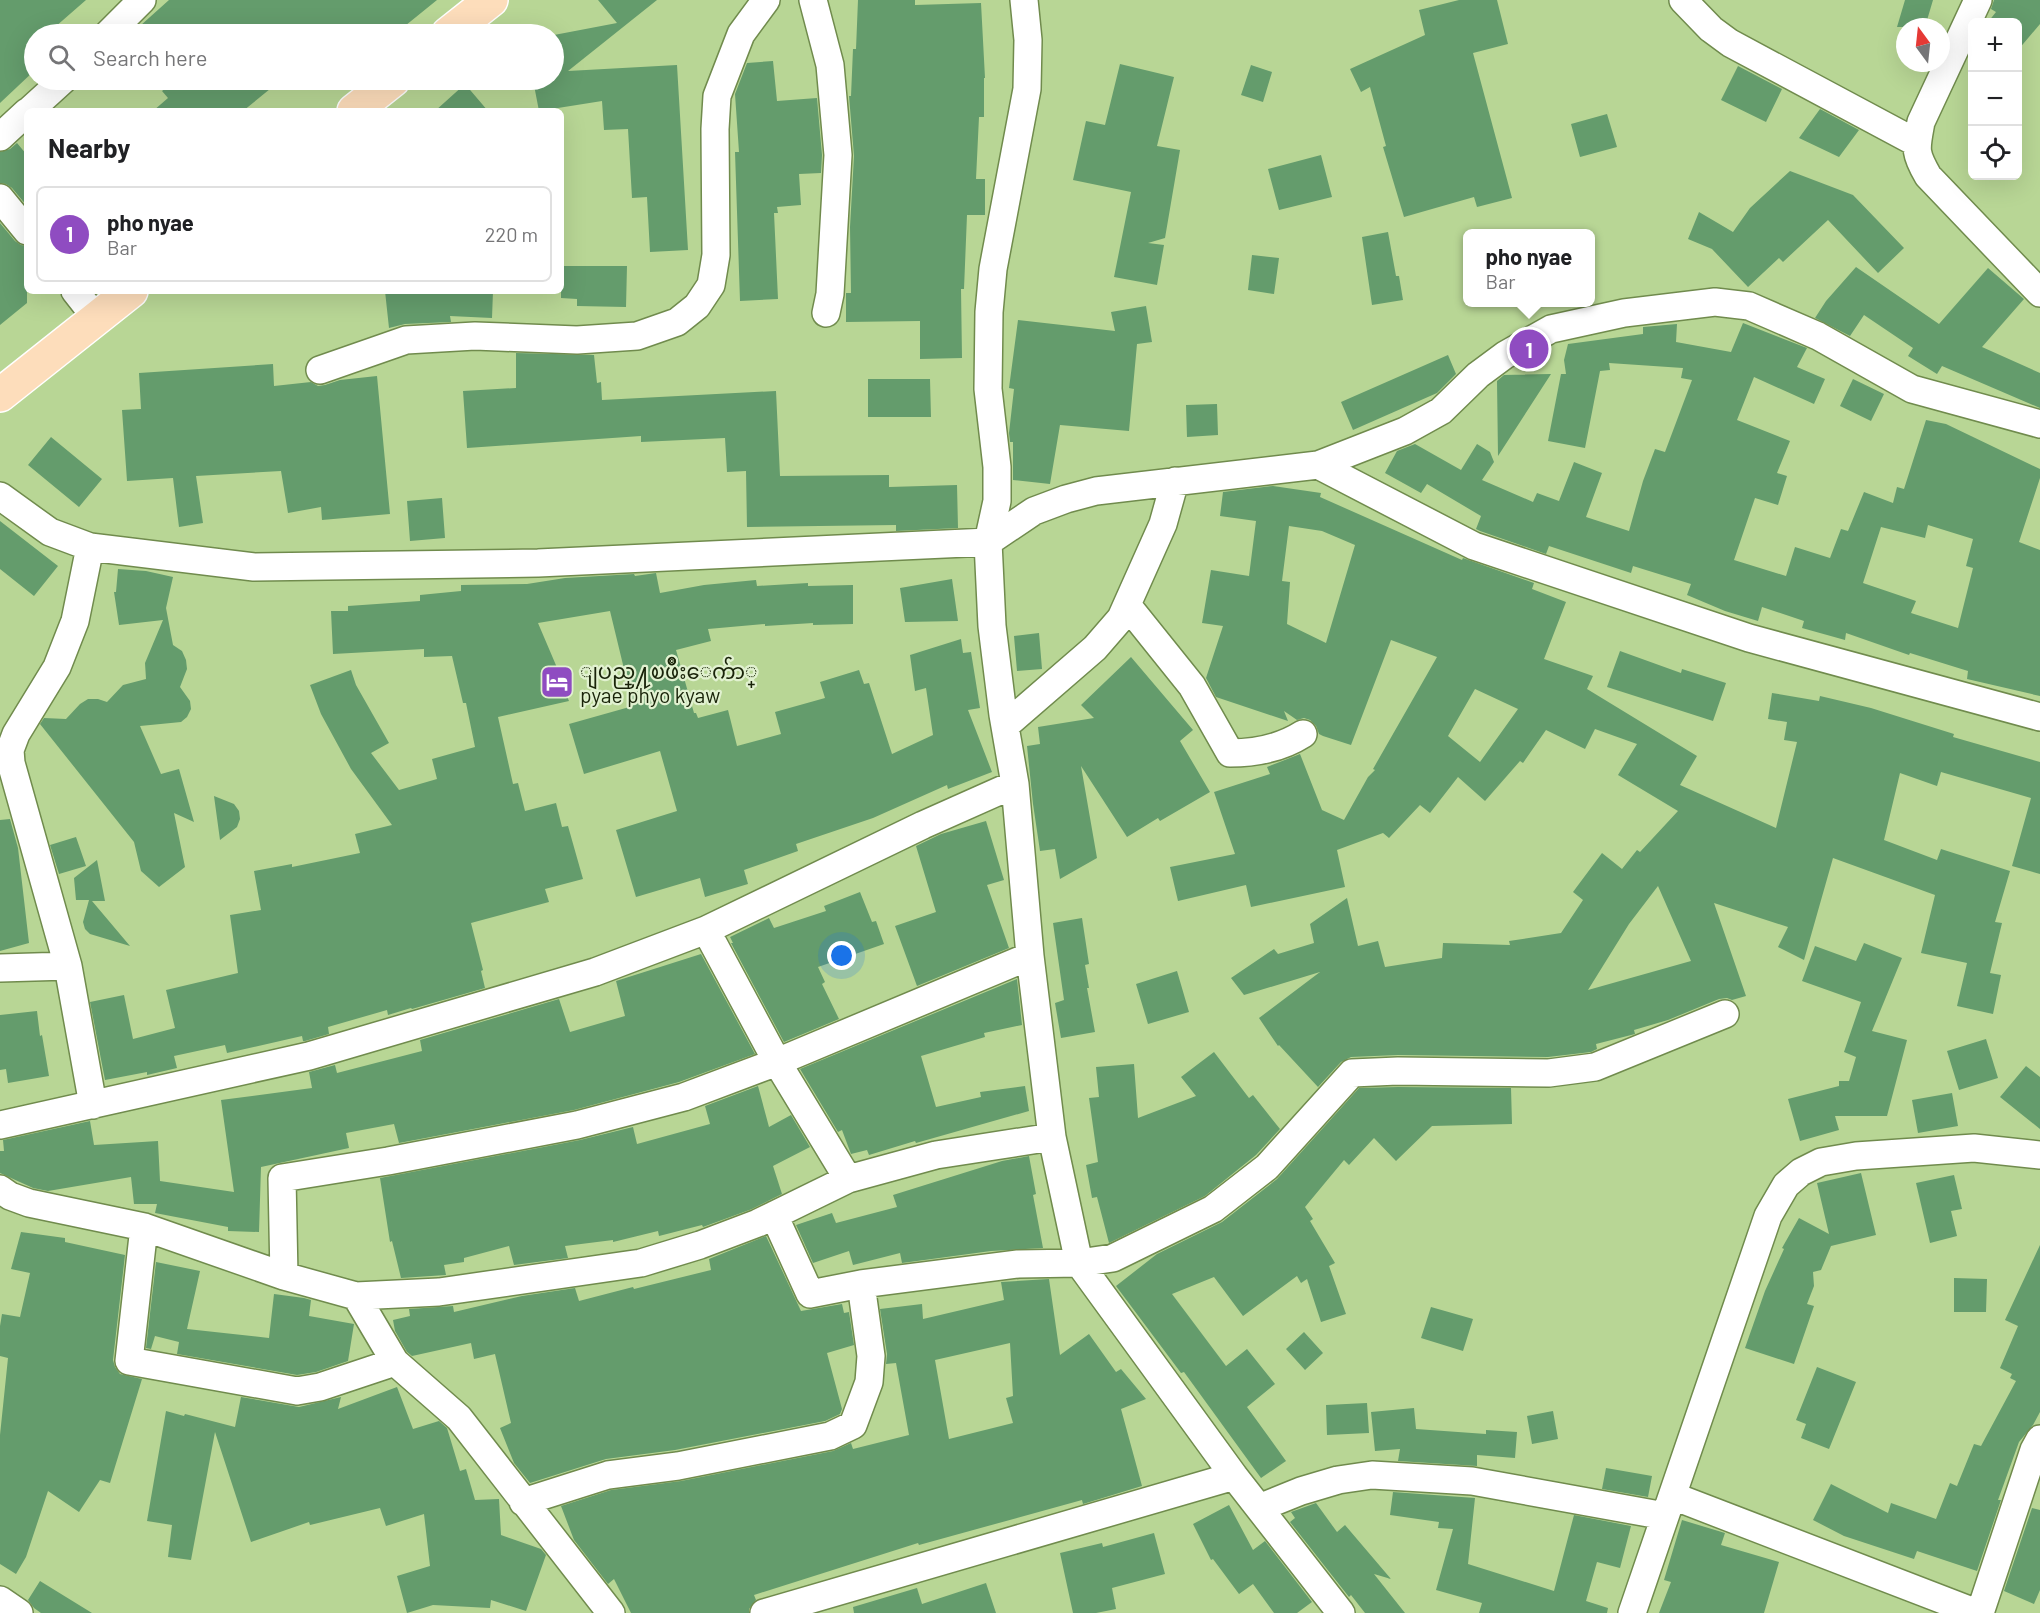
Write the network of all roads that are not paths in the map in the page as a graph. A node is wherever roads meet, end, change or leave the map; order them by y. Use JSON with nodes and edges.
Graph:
{"nodes":[{"id":1,"x":142,"y":0,"type":"edge"},
{"id":2,"x":491,"y":0,"type":"edge"},
{"id":3,"x":766,"y":0,"type":"edge"},
{"id":4,"x":813,"y":0,"type":"edge"},
{"id":5,"x":1024,"y":0,"type":"edge"},
{"id":6,"x":1683,"y":0,"type":"edge"},
{"id":7,"x":1978,"y":0,"type":"edge"},
{"id":8,"x":118,"y":24,"type":"edge"},
{"id":9,"x":461,"y":24,"type":"edge"},
{"id":10,"x":52,"y":90,"type":"edge"},
{"id":11,"x":380,"y":90,"type":"edge"},
{"id":12,"x":32,"y":108,"type":"edge"},
{"id":13,"x":358,"y":108,"type":"edge"},
{"id":14,"x":24,"y":116,"type":"edge"},
{"id":15,"x":0,"y":137,"type":"edge"},
{"id":16,"x":1917,"y":143,"type":"junction"},
{"id":17,"x":0,"y":198,"type":"edge"},
{"id":18,"x":24,"y":227,"type":"edge"},
{"id":19,"x":2040,"y":293,"type":"edge"},
{"id":20,"x":77,"y":294,"type":"edge"},
{"id":21,"x":127,"y":294,"type":"edge"},
{"id":22,"x":826,"y":313,"type":"dead end"},
{"id":23,"x":97,"y":319,"type":"junction"},
{"id":24,"x":320,"y":370,"type":"dead end"},
{"id":25,"x":0,"y":395,"type":"edge"},
{"id":26,"x":2040,"y":424,"type":"edge"},
{"id":27,"x":1318,"y":465,"type":"junction"},
{"id":28,"x":1175,"y":481,"type":"junction"},
{"id":29,"x":0,"y":496,"type":"edge"},
{"id":30,"x":988,"y":542,"type":"junction"},
{"id":31,"x":90,"y":547,"type":"junction"},
{"id":32,"x":1127,"y":605,"type":"junction"},
{"id":33,"x":2040,"y":717,"type":"edge"},
{"id":34,"x":1005,"y":726,"type":"junction"},
{"id":35,"x":1303,"y":734,"type":"dead end"},
{"id":36,"x":1015,"y":783,"type":"junction"},
{"id":37,"x":706,"y":930,"type":"junction"},
{"id":38,"x":1030,"y":956,"type":"junction"},
{"id":39,"x":68,"y":966,"type":"junction"},
{"id":40,"x":0,"y":968,"type":"edge"},
{"id":41,"x":1725,"y":1014,"type":"dead end"},
{"id":42,"x":777,"y":1062,"type":"junction"},
{"id":43,"x":93,"y":1105,"type":"junction"},
{"id":44,"x":0,"y":1125,"type":"edge"},
{"id":45,"x":1052,"y":1137,"type":"junction"},
{"id":46,"x":2040,"y":1155,"type":"edge"},
{"id":47,"x":848,"y":1179,"type":"junction"},
{"id":48,"x":0,"y":1189,"type":"edge"},
{"id":49,"x":774,"y":1215,"type":"junction"},
{"id":50,"x":144,"y":1227,"type":"junction"},
{"id":51,"x":1079,"y":1263,"type":"junction"},
{"id":52,"x":284,"y":1276,"type":"junction"},
{"id":53,"x":861,"y":1284,"type":"junction"},
{"id":54,"x":356,"y":1296,"type":"junction"},
{"id":55,"x":395,"y":1362,"type":"junction"},
{"id":56,"x":2040,"y":1439,"type":"edge"},
{"id":57,"x":1234,"y":1476,"type":"junction"},
{"id":58,"x":523,"y":1502,"type":"junction"},
{"id":59,"x":1669,"y":1506,"type":"junction"},
{"id":60,"x":1259,"y":1508,"type":"junction"},
{"id":61,"x":0,"y":1600,"type":"edge"},
{"id":62,"x":19,"y":1613,"type":"edge"},
{"id":63,"x":611,"y":1613,"type":"edge"},
{"id":64,"x":764,"y":1613,"type":"edge"},
{"id":65,"x":1341,"y":1613,"type":"edge"},
{"id":66,"x":1632,"y":1613,"type":"edge"},
{"id":67,"x":1979,"y":1613,"type":"edge"}],
"edges":[{"from":1,"to":8,"type":"street"},
{"from":2,"to":9,"type":"main road"},
{"from":3,"to":24,"type":"street"},
{"from":4,"to":22,"type":"street"},
{"from":5,"to":30,"type":"street"},
{"from":6,"to":16,"type":"street"},
{"from":7,"to":16,"type":"street"},
{"from":10,"to":12,"type":"street"},
{"from":11,"to":13,"type":"main road"},
{"from":14,"to":15,"type":"street"},
{"from":16,"to":19,"type":"street"},
{"from":17,"to":18,"type":"street"},
{"from":20,"to":23,"type":"street"},
{"from":21,"to":23,"type":"main road"},
{"from":23,"to":25,"type":"main road"},
{"from":26,"to":27,"type":"street"},
{"from":27,"to":28,"type":"street"},
{"from":27,"to":33,"type":"street"},
{"from":28,"to":30,"type":"street"},
{"from":28,"to":32,"type":"street"},
{"from":29,"to":31,"type":"street"},
{"from":30,"to":31,"type":"street"},
{"from":30,"to":34,"type":"street"},
{"from":31,"to":39,"type":"street"},
{"from":32,"to":34,"type":"street"},
{"from":32,"to":35,"type":"street"},
{"from":34,"to":36,"type":"street"},
{"from":36,"to":37,"type":"street"},
{"from":36,"to":38,"type":"street"},
{"from":37,"to":42,"type":"street"},
{"from":37,"to":43,"type":"street"},
{"from":38,"to":42,"type":"street"},
{"from":38,"to":45,"type":"street"},
{"from":39,"to":40,"type":"street"},
{"from":39,"to":43,"type":"street"},
{"from":41,"to":51,"type":"street"},
{"from":42,"to":47,"type":"street"},
{"from":42,"to":52,"type":"street"},
{"from":43,"to":44,"type":"street"},
{"from":45,"to":47,"type":"street"},
{"from":45,"to":51,"type":"street"},
{"from":46,"to":59,"type":"street"},
{"from":47,"to":49,"type":"street"},
{"from":48,"to":50,"type":"street"},
{"from":49,"to":53,"type":"street"},
{"from":49,"to":54,"type":"street"},
{"from":50,"to":52,"type":"street"},
{"from":50,"to":55,"type":"street"},
{"from":51,"to":53,"type":"street"},
{"from":51,"to":57,"type":"street"},
{"from":52,"to":54,"type":"street"},
{"from":53,"to":58,"type":"street"},
{"from":54,"to":55,"type":"street"},
{"from":55,"to":58,"type":"street"},
{"from":56,"to":67,"type":"street"},
{"from":57,"to":60,"type":"street"},
{"from":57,"to":64,"type":"street"},
{"from":58,"to":63,"type":"street"},
{"from":59,"to":60,"type":"street"},
{"from":59,"to":66,"type":"street"},
{"from":59,"to":67,"type":"street"},
{"from":60,"to":65,"type":"street"},
{"from":61,"to":62,"type":"street"}]}
